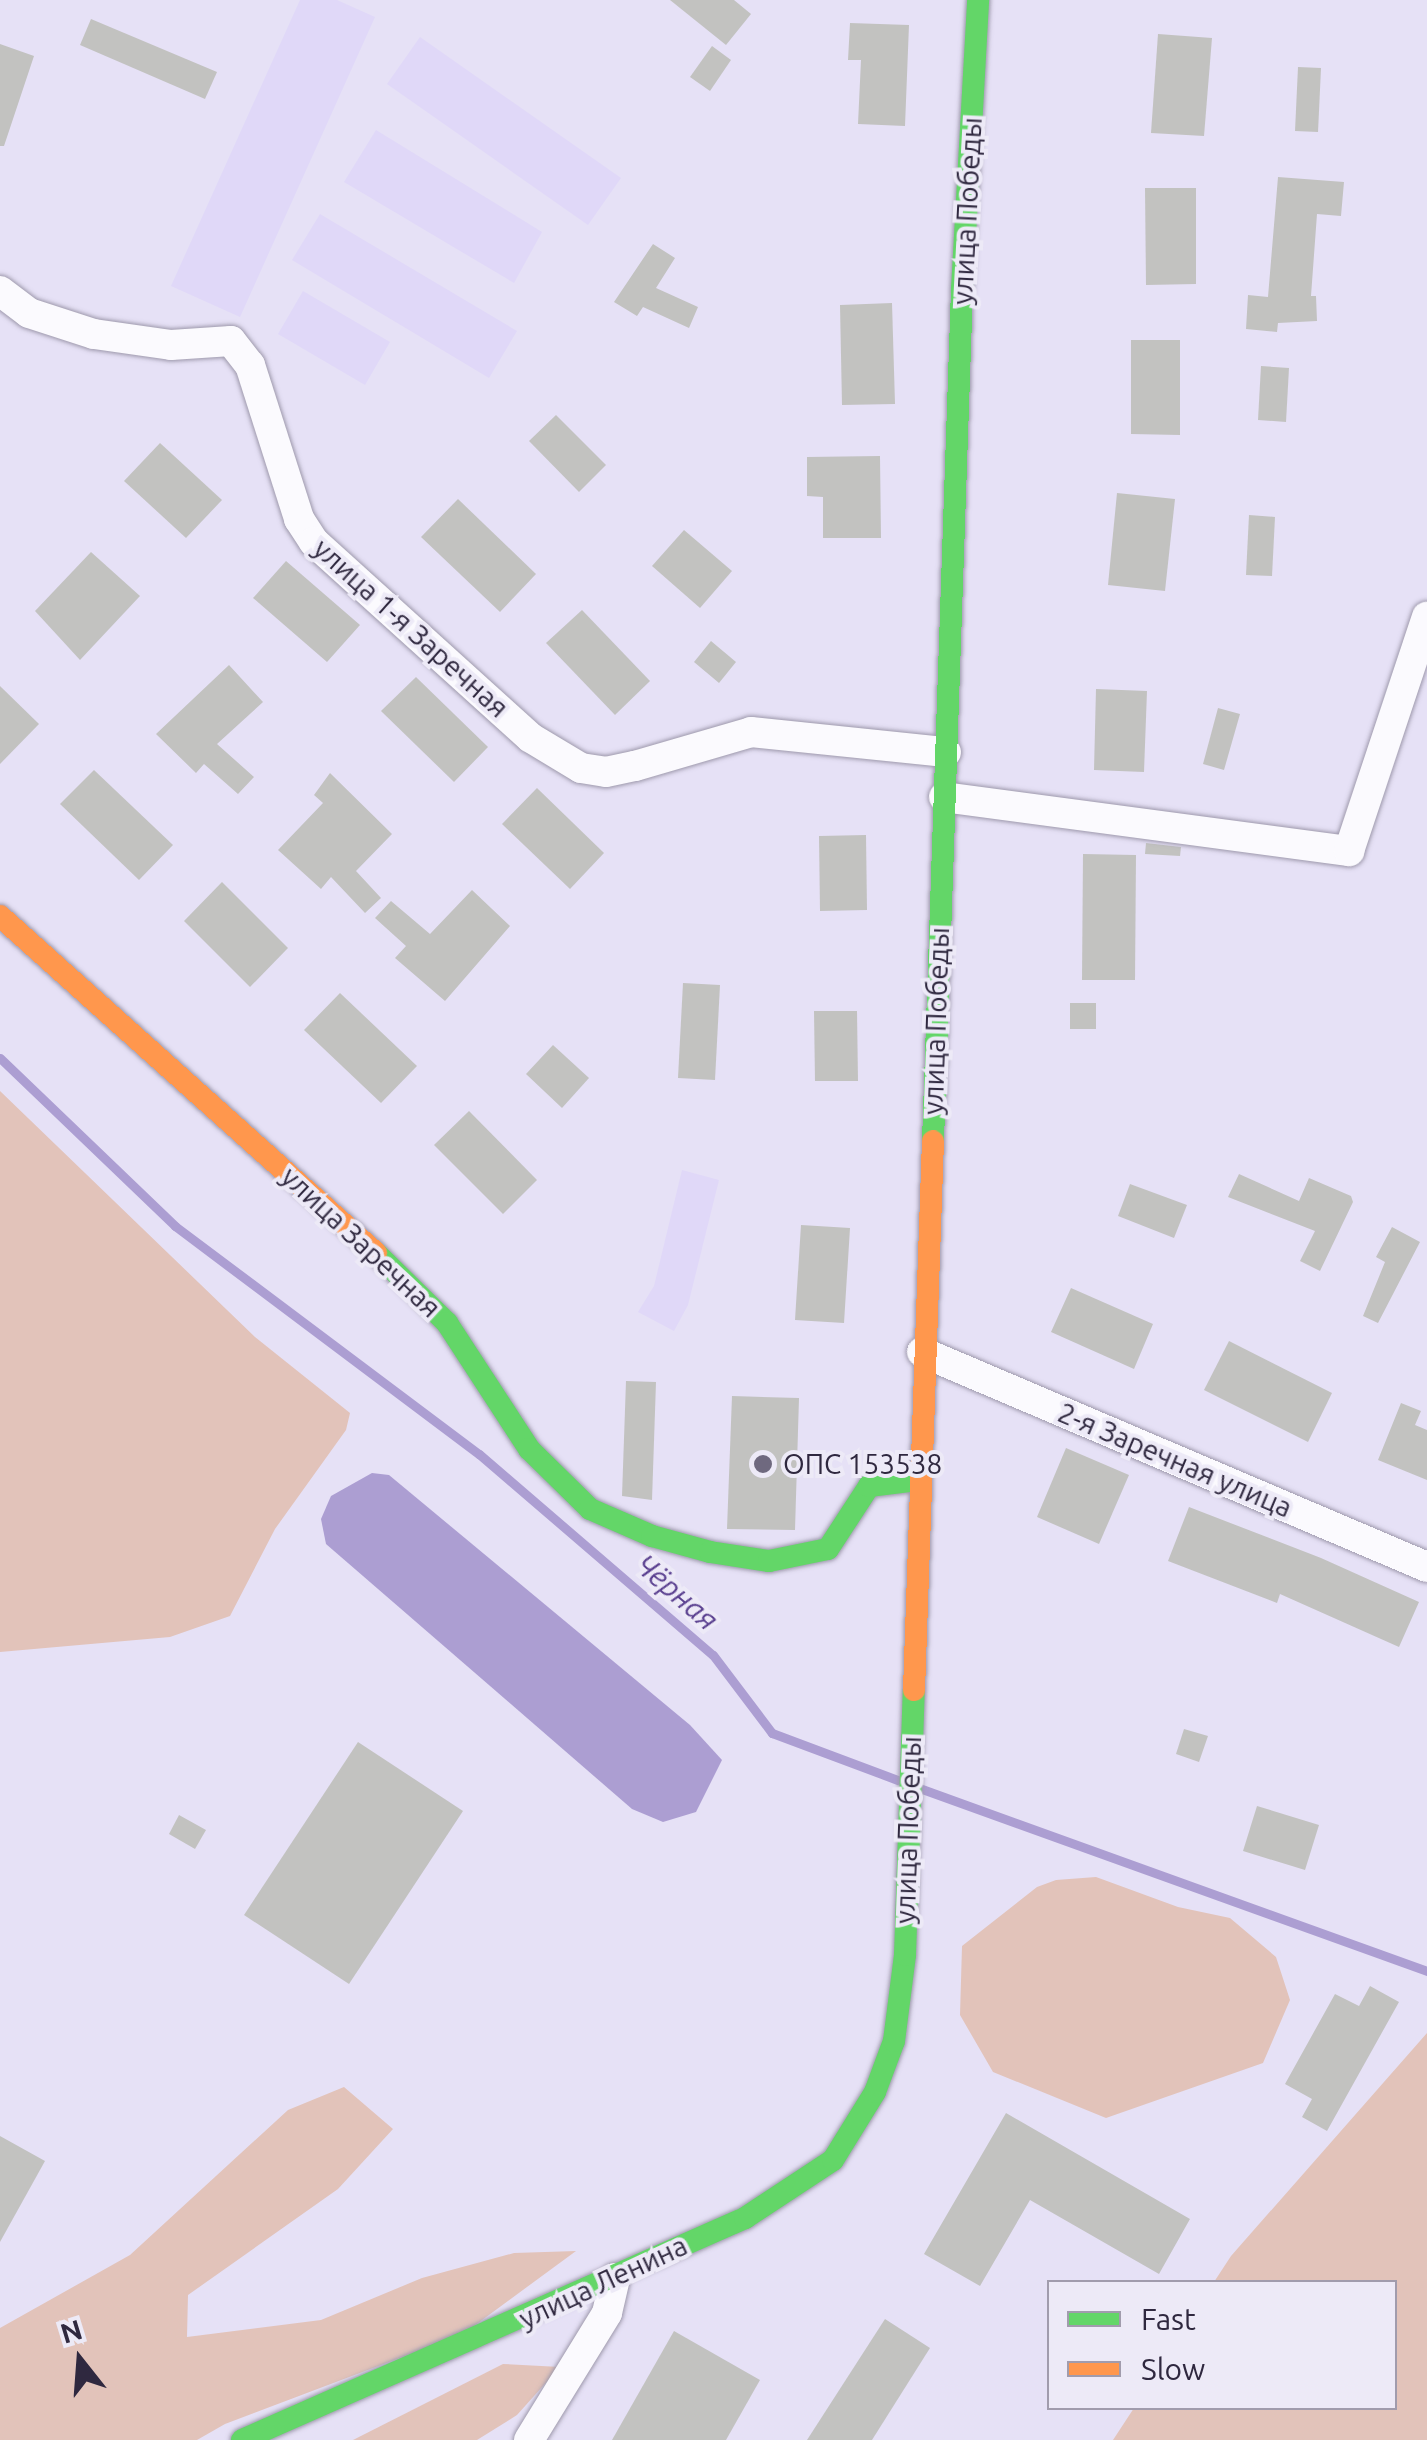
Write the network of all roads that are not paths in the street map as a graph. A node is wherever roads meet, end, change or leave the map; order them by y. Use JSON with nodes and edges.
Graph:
{"nodes":[{"id":1,"x":978,"y":0,"type":"edge"},
{"id":2,"x":0,"y":291,"type":"edge"},
{"id":3,"x":1427,"y":617,"type":"edge"},
{"id":4,"x":946,"y":752,"type":"junction"},
{"id":5,"x":944,"y":796,"type":"junction"},
{"id":6,"x":0,"y":916,"type":"edge"},
{"id":7,"x":922,"y":1352,"type":"junction"},
{"id":8,"x":918,"y":1480,"type":"junction"},
{"id":9,"x":1427,"y":1567,"type":"edge"},
{"id":10,"x":894,"y":2041,"type":"joint"},
{"id":11,"x":615,"y":2278,"type":"junction"},
{"id":12,"x":242,"y":2440,"type":"edge"},
{"id":13,"x":529,"y":2440,"type":"edge"}],
"edges":[{"from":1,"to":4,"type":"street","name":"улица Победы"},
{"from":2,"to":4,"type":"street","name":"улица 1-я Заречная"},
{"from":3,"to":5,"type":"street"},
{"from":4,"to":5,"type":"street","name":"улица Победы"},
{"from":5,"to":7,"type":"street","name":"улица Победы"},
{"from":6,"to":8,"type":"street","name":"улица Заречная"},
{"from":7,"to":8,"type":"street","name":"улица Победы"},
{"from":7,"to":9,"type":"street","name":"2-я Заречная улица"},
{"from":8,"to":10,"type":"street","name":"улица Победы"},
{"from":10,"to":11,"type":"street","name":"улица Ленина"},
{"from":11,"to":12,"type":"street","name":"улица Ленина"},
{"from":11,"to":13,"type":"street"}]}
